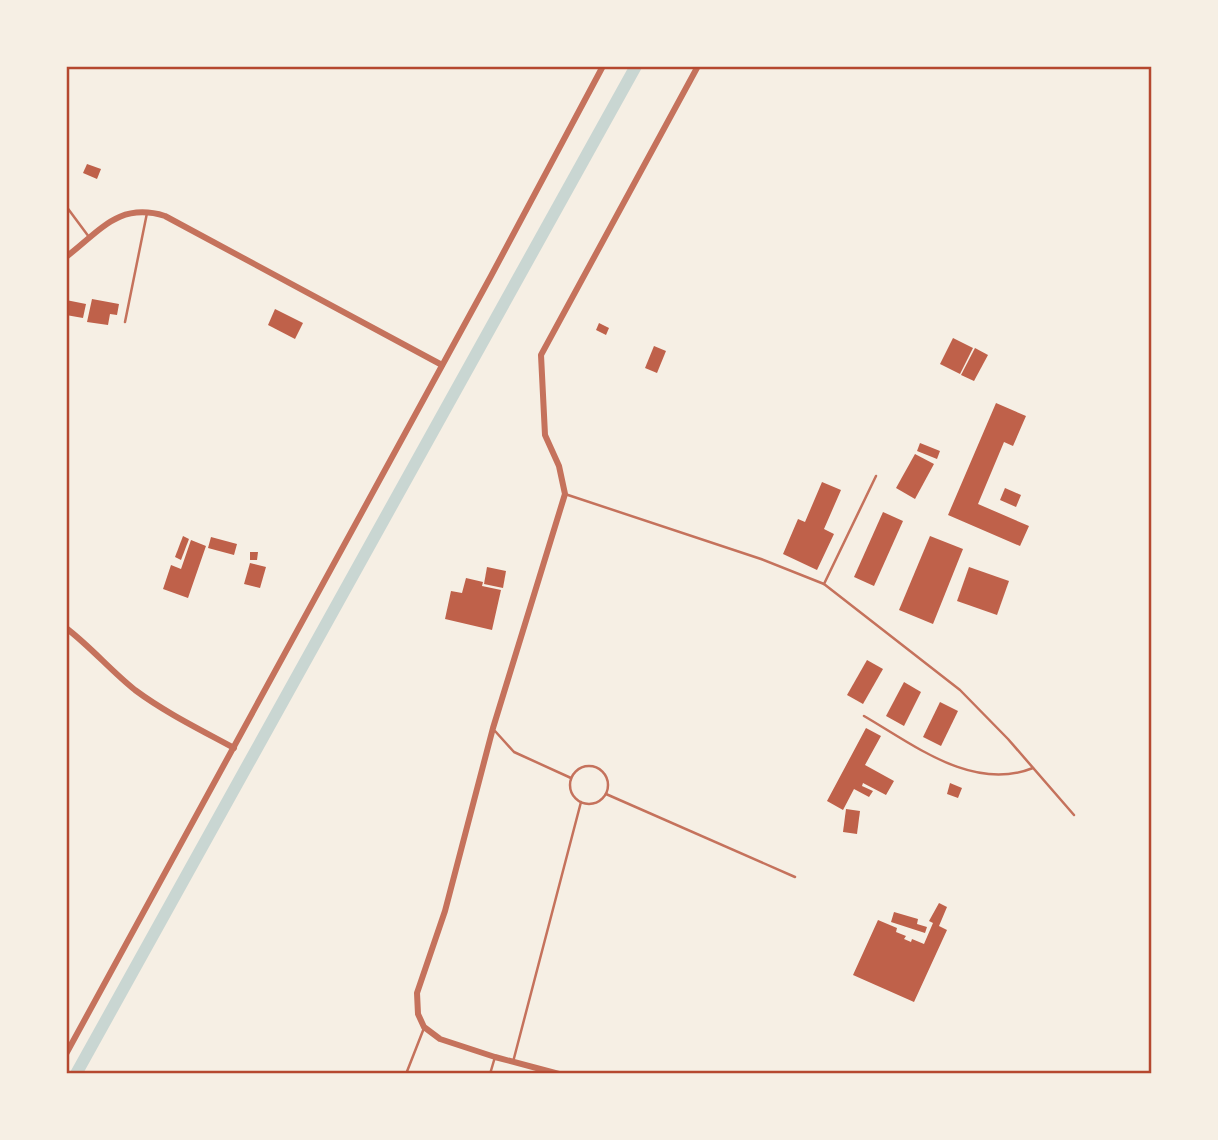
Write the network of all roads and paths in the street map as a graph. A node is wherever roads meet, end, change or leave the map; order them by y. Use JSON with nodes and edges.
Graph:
{"nodes":[{"id":1,"x":603,"y":66,"type":"edge"},
{"id":2,"x":698,"y":66,"type":"edge"},
{"id":3,"x":66,"y":206,"type":"edge"},
{"id":4,"x":147,"y":211,"type":"junction"},
{"id":5,"x":90,"y":239,"type":"junction"},
{"id":6,"x":66,"y":257,"type":"edge"},
{"id":7,"x":125,"y":323,"type":"dead end"},
{"id":8,"x":442,"y":365,"type":"junction"},
{"id":9,"x":876,"y":476,"type":"dead end"},
{"id":10,"x":565,"y":494,"type":"junction"},
{"id":11,"x":824,"y":584,"type":"junction"},
{"id":12,"x":66,"y":628,"type":"edge"},
{"id":13,"x":864,"y":716,"type":"dead end"},
{"id":14,"x":493,"y":728,"type":"junction"},
{"id":15,"x":234,"y":748,"type":"junction"},
{"id":16,"x":1033,"y":768,"type":"junction"},
{"id":17,"x":571,"y":778,"type":"junction"},
{"id":18,"x":606,"y":794,"type":"junction"},
{"id":19,"x":581,"y":802,"type":"junction"},
{"id":20,"x":1074,"y":815,"type":"dead end"},
{"id":21,"x":795,"y":877,"type":"dead end"},
{"id":22,"x":424,"y":1027,"type":"junction"},
{"id":23,"x":66,"y":1054,"type":"edge"},
{"id":24,"x":495,"y":1057,"type":"junction"},
{"id":25,"x":513,"y":1062,"type":"junction"},
{"id":26,"x":406,"y":1073,"type":"edge"},
{"id":27,"x":490,"y":1073,"type":"edge"},
{"id":28,"x":559,"y":1073,"type":"edge"}],
"edges":[{"from":1,"to":8,"type":"street"},
{"from":2,"to":10,"type":"street"},
{"from":3,"to":5,"type":"lane"},
{"from":4,"to":5,"type":"street"},
{"from":4,"to":7,"type":"lane"},
{"from":4,"to":8,"type":"street"},
{"from":5,"to":6,"type":"street"},
{"from":8,"to":15,"type":"street"},
{"from":9,"to":11,"type":"lane"},
{"from":10,"to":11,"type":"lane"},
{"from":10,"to":14,"type":"street"},
{"from":11,"to":16,"type":"lane"},
{"from":12,"to":15,"type":"street"},
{"from":13,"to":16,"type":"lane"},
{"from":14,"to":17,"type":"lane"},
{"from":14,"to":22,"type":"street"},
{"from":15,"to":23,"type":"street"},
{"from":16,"to":20,"type":"lane"},
{"from":17,"to":18,"type":"lane"},
{"from":17,"to":19,"type":"lane"},
{"from":18,"to":19,"type":"lane"},
{"from":18,"to":21,"type":"lane"},
{"from":19,"to":25,"type":"lane"},
{"from":22,"to":24,"type":"street"},
{"from":22,"to":26,"type":"lane"},
{"from":24,"to":25,"type":"street"},
{"from":24,"to":27,"type":"lane"},
{"from":25,"to":28,"type":"street"}]}
